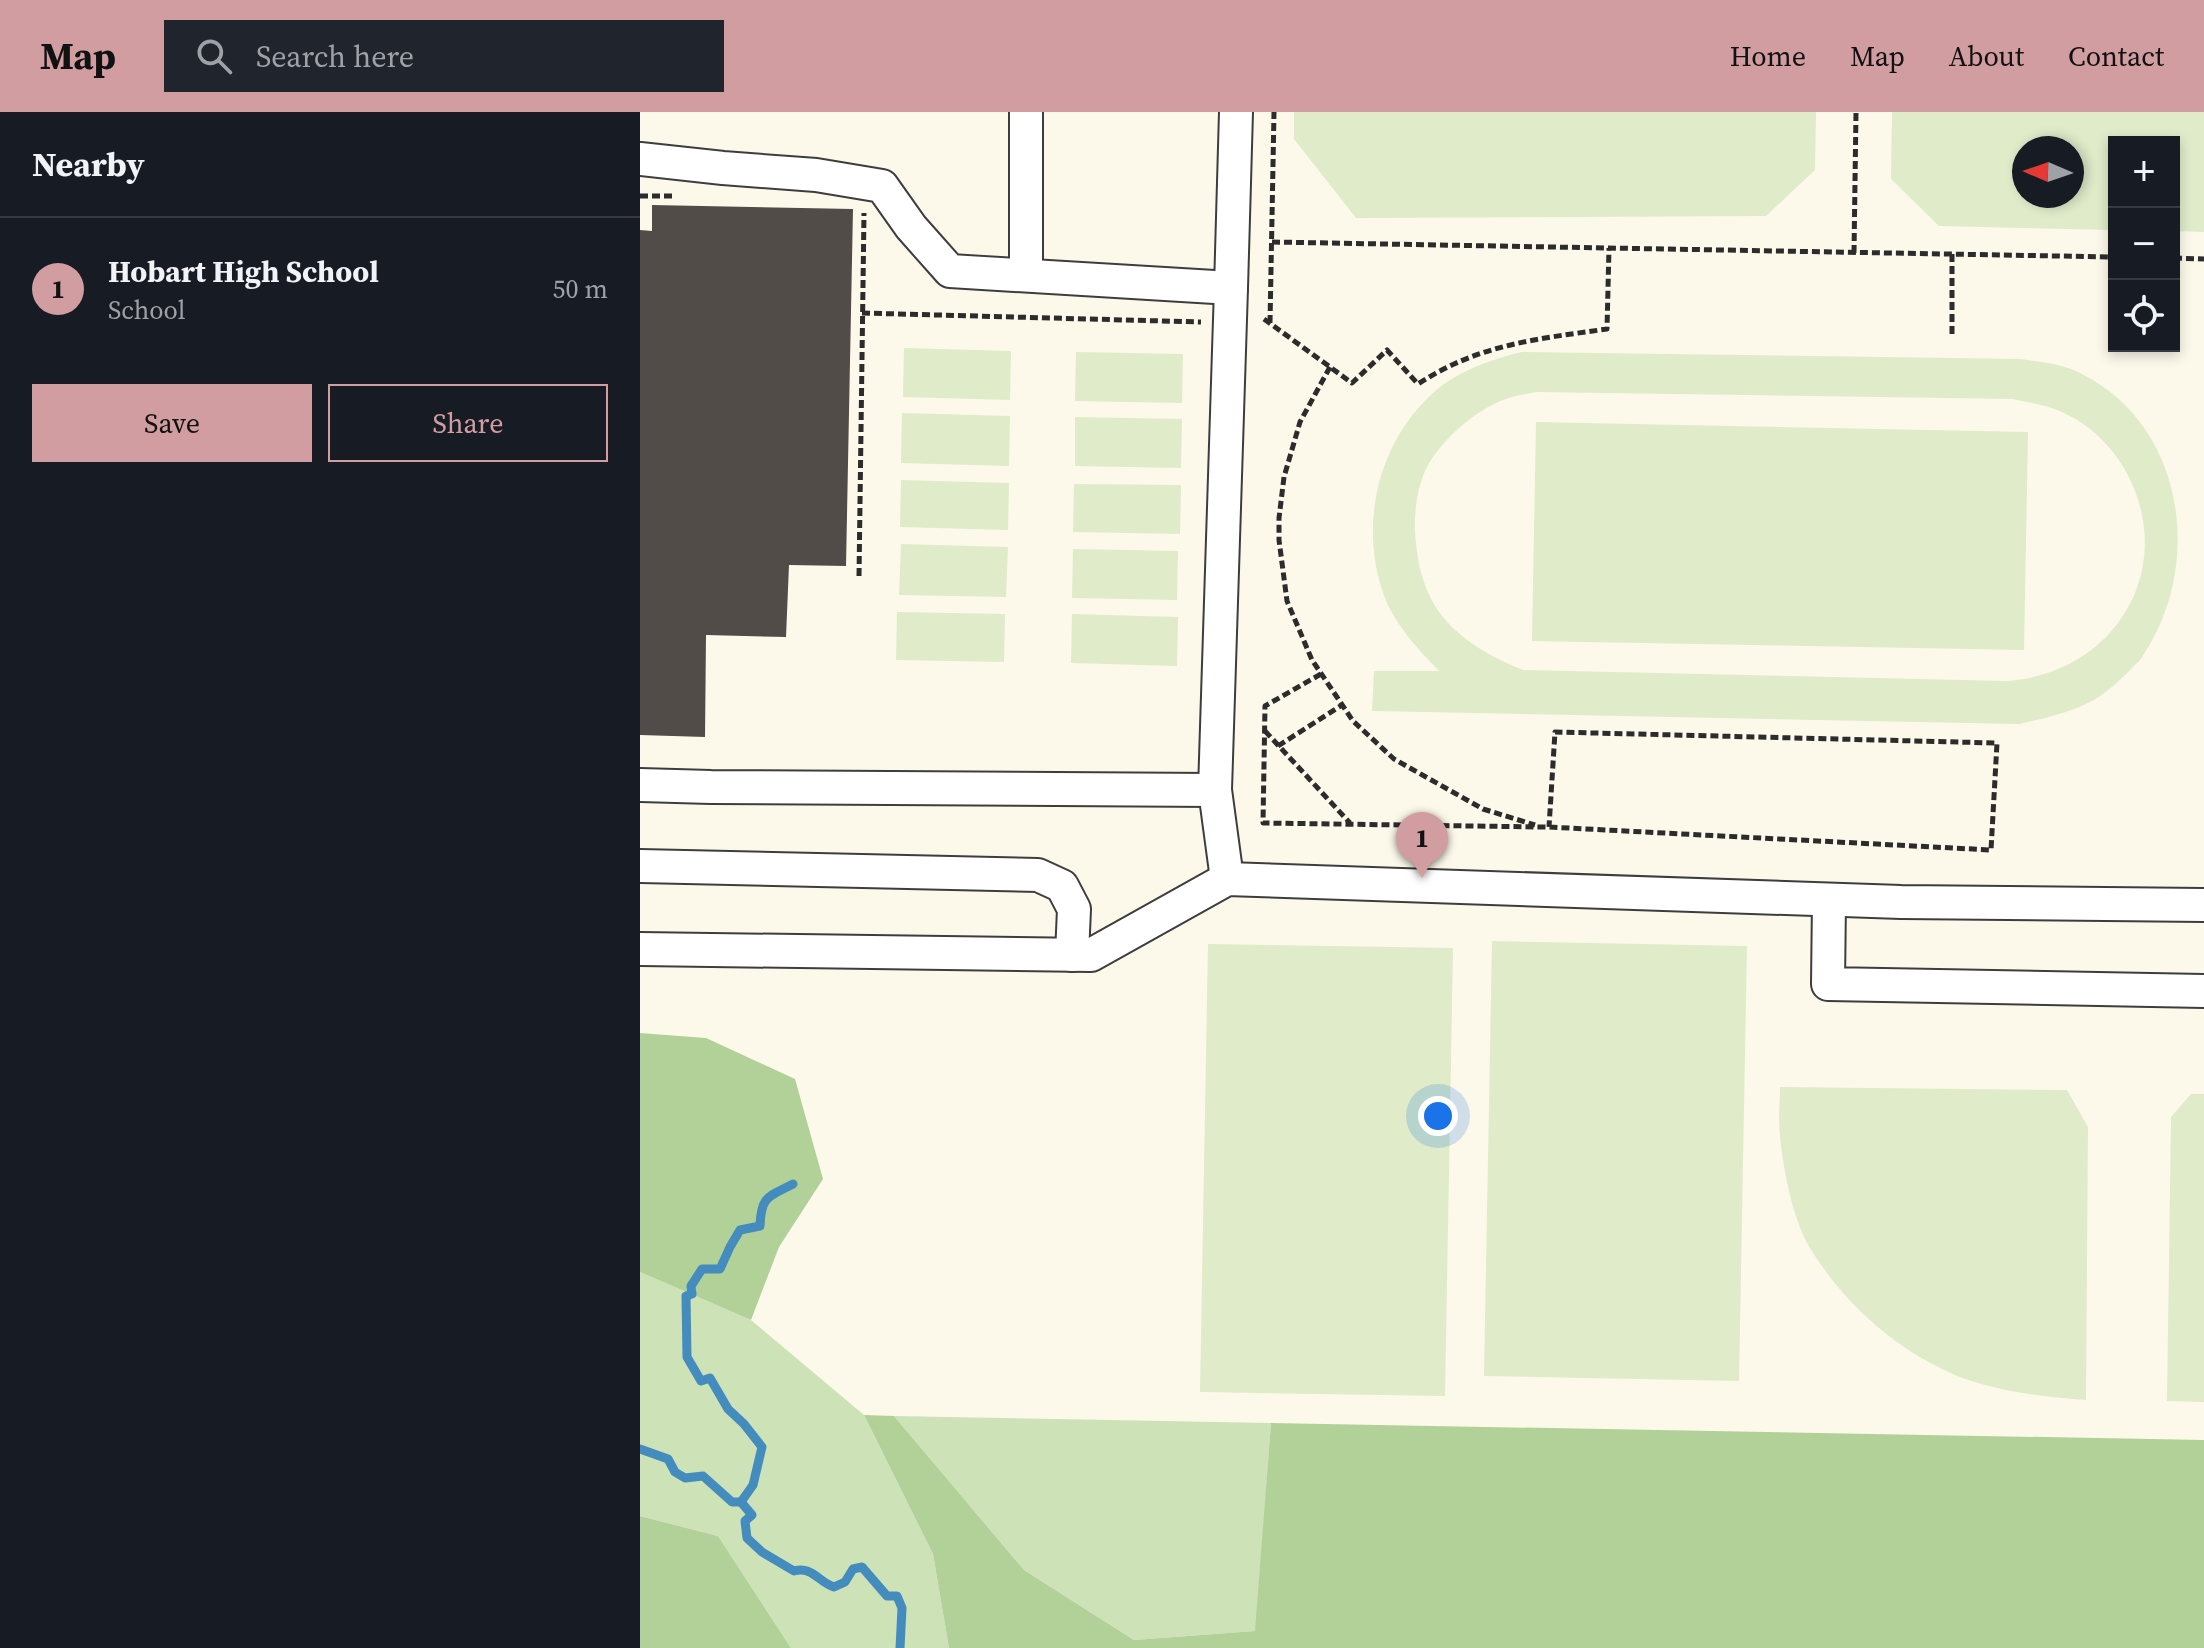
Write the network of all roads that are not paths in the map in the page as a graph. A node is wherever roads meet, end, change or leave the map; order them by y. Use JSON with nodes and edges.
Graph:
{"nodes":[{"id":1,"x":1026,"y":112,"type":"edge"},
{"id":2,"x":1236,"y":112,"type":"edge"},
{"id":3,"x":640,"y":159,"type":"edge"},
{"id":4,"x":1026,"y":275,"type":"junction"},
{"id":5,"x":1231,"y":288,"type":"junction"},
{"id":6,"x":640,"y":785,"type":"edge"},
{"id":7,"x":1215,"y":790,"type":"junction"},
{"id":8,"x":640,"y":866,"type":"edge"},
{"id":9,"x":1227,"y":879,"type":"junction"},
{"id":10,"x":1829,"y":900,"type":"junction"},
{"id":11,"x":2204,"y":905,"type":"edge"},
{"id":12,"x":640,"y":949,"type":"edge"},
{"id":13,"x":1072,"y":955,"type":"junction"},
{"id":14,"x":2204,"y":991,"type":"edge"}],
"edges":[{"from":1,"to":4,"type":"lane"},
{"from":2,"to":5,"type":"lane"},
{"from":3,"to":4,"type":"lane"},
{"from":4,"to":5,"type":"lane"},
{"from":5,"to":7,"type":"lane"},
{"from":6,"to":7,"type":"lane"},
{"from":7,"to":9,"type":"lane"},
{"from":8,"to":13,"type":"lane"},
{"from":9,"to":10,"type":"lane"},
{"from":9,"to":13,"type":"lane"},
{"from":10,"to":11,"type":"lane"},
{"from":10,"to":14,"type":"lane"},
{"from":12,"to":13,"type":"lane"}]}
